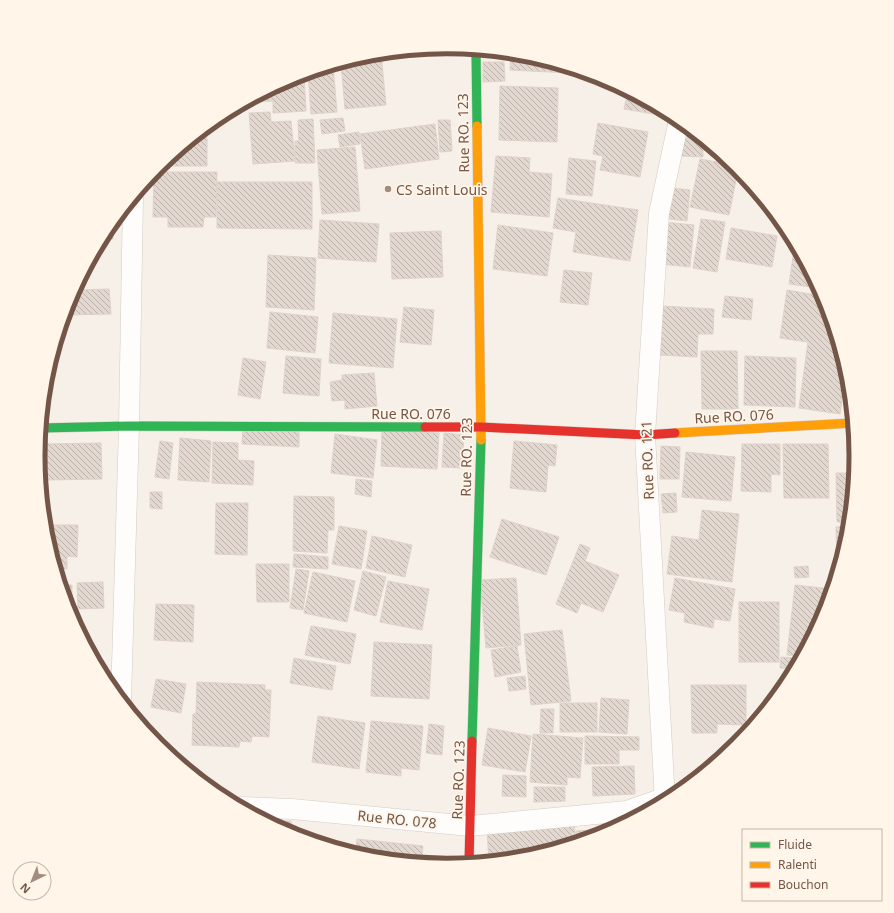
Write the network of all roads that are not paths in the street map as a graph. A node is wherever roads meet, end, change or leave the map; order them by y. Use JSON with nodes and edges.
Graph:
{"nodes":[{"id":1,"x":476,"y":55,"type":"edge"},
{"id":2,"x":677,"y":127,"type":"edge"},
{"id":3,"x":133,"y":206,"type":"edge"},
{"id":4,"x":847,"y":423,"type":"edge"},
{"id":5,"x":129,"y":426,"type":"junction"},
{"id":6,"x":482,"y":427,"type":"junction"},
{"id":7,"x":46,"y":428,"type":"edge"},
{"id":8,"x":645,"y":435,"type":"junction"},
{"id":9,"x":121,"y":692,"type":"edge"},
{"id":10,"x":667,"y":793,"type":"edge"},
{"id":11,"x":649,"y":804,"type":"edge"},
{"id":12,"x":251,"y":807,"type":"edge"},
{"id":13,"x":470,"y":826,"type":"junction"},
{"id":14,"x":469,"y":858,"type":"edge"}],
"edges":[{"from":1,"to":6,"type":"street","name":"Rue RO. 123"},
{"from":2,"to":8,"type":"street","name":"Rue RO. 121"},
{"from":3,"to":5,"type":"street"},
{"from":4,"to":8,"type":"street","name":"Rue RO. 076"},
{"from":5,"to":6,"type":"street","name":"Rue RO. 076"},
{"from":5,"to":7,"type":"street","name":"Rue RO. 076"},
{"from":5,"to":9,"type":"street"},
{"from":6,"to":8,"type":"street","name":"Rue RO. 076"},
{"from":6,"to":13,"type":"street","name":"Rue RO. 123"},
{"from":8,"to":10,"type":"street","name":"Rue RO. 121"},
{"from":11,"to":13,"type":"street","name":"Rue RO. 078"},
{"from":12,"to":13,"type":"street","name":"Rue RO. 078"},
{"from":13,"to":14,"type":"street","name":"Rue RO. 123"}]}
